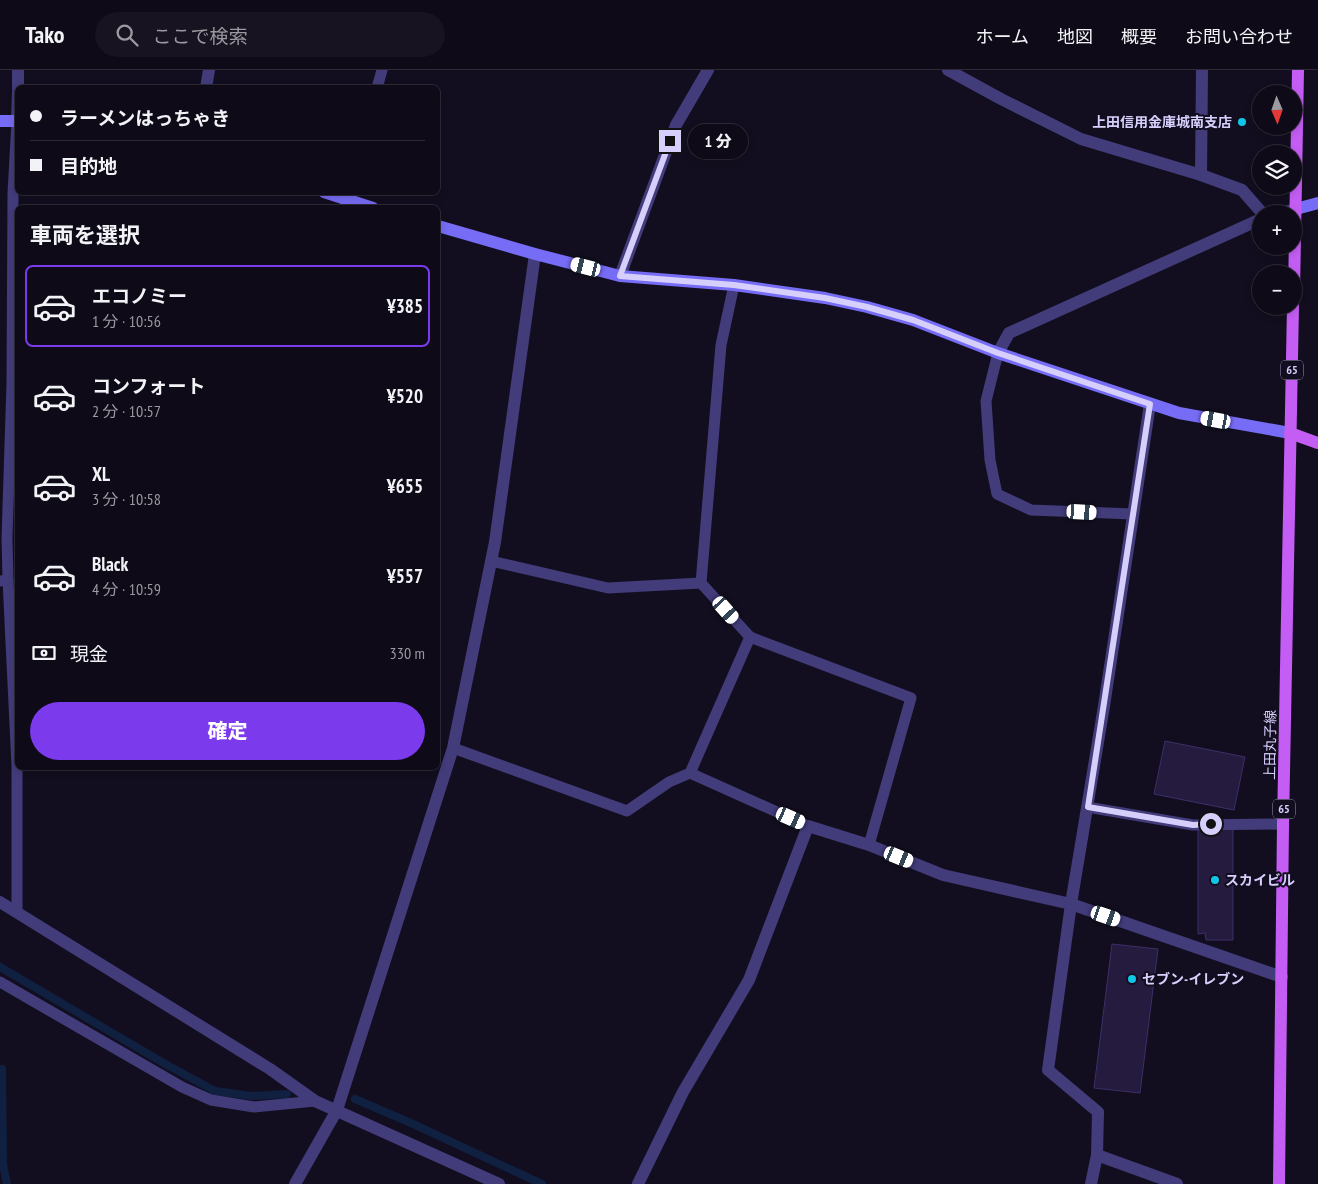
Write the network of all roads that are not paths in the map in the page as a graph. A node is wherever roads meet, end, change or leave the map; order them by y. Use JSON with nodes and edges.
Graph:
{"nodes":[{"id":1,"x":18,"y":70,"type":"edge"},
{"id":2,"x":209,"y":70,"type":"edge"},
{"id":3,"x":382,"y":70,"type":"edge"},
{"id":4,"x":708,"y":70,"type":"edge"},
{"id":5,"x":948,"y":70,"type":"edge"},
{"id":6,"x":1202,"y":70,"type":"edge"},
{"id":7,"x":1298,"y":70,"type":"edge"},
{"id":8,"x":18,"y":85,"type":"edge"},
{"id":9,"x":206,"y":85,"type":"edge"},
{"id":10,"x":378,"y":85,"type":"edge"},
{"id":11,"x":15,"y":120,"type":"edge"},
{"id":12,"x":0,"y":121,"type":"edge"},
{"id":13,"x":15,"y":156,"type":"edge"},
{"id":14,"x":1201,"y":175,"type":"junction"},
{"id":15,"x":347,"y":196,"type":"edge"},
{"id":16,"x":1318,"y":203,"type":"edge"},
{"id":17,"x":366,"y":205,"type":"edge"},
{"id":18,"x":1255,"y":205,"type":"edge"},
{"id":19,"x":1296,"y":205,"type":"edge"},
{"id":20,"x":1302,"y":207,"type":"edge"},
{"id":21,"x":1252,"y":223,"type":"edge"},
{"id":22,"x":440,"y":227,"type":"edge"},
{"id":23,"x":535,"y":254,"type":"junction"},
{"id":24,"x":620,"y":276,"type":"junction"},
{"id":25,"x":734,"y":285,"type":"junction"},
{"id":26,"x":1293,"y":315,"type":"edge"},
{"id":27,"x":998,"y":353,"type":"junction"},
{"id":28,"x":1150,"y":404,"type":"junction"},
{"id":29,"x":1290,"y":433,"type":"junction"},
{"id":30,"x":1318,"y":443,"type":"edge"},
{"id":31,"x":1133,"y":514,"type":"junction"},
{"id":32,"x":12,"y":539,"type":"edge"},
{"id":33,"x":491,"y":561,"type":"junction"},
{"id":34,"x":4,"y":580,"type":"edge"},
{"id":35,"x":701,"y":583,"type":"junction"},
{"id":36,"x":750,"y":637,"type":"junction"},
{"id":37,"x":15,"y":737,"type":"edge"},
{"id":38,"x":453,"y":748,"type":"junction"},
{"id":39,"x":17,"y":770,"type":"edge"},
{"id":40,"x":690,"y":773,"type":"junction"},
{"id":41,"x":1088,"y":807,"type":"junction"},
{"id":42,"x":1283,"y":824,"type":"junction"},
{"id":43,"x":808,"y":826,"type":"junction"},
{"id":44,"x":869,"y":845,"type":"junction"},
{"id":45,"x":0,"y":902,"type":"edge"},
{"id":46,"x":1071,"y":904,"type":"junction"},
{"id":47,"x":17,"y":912,"type":"junction"},
{"id":48,"x":1282,"y":977,"type":"junction"},
{"id":49,"x":0,"y":982,"type":"edge"},
{"id":50,"x":315,"y":1101,"type":"junction"},
{"id":51,"x":337,"y":1110,"type":"junction"},
{"id":52,"x":1097,"y":1155,"type":"junction"},
{"id":53,"x":295,"y":1184,"type":"edge"},
{"id":54,"x":500,"y":1184,"type":"edge"},
{"id":55,"x":638,"y":1184,"type":"edge"},
{"id":56,"x":1091,"y":1184,"type":"edge"},
{"id":57,"x":1177,"y":1184,"type":"edge"},
{"id":58,"x":1279,"y":1184,"type":"edge"}],
"edges":[{"from":1,"to":8,"type":"street"},
{"from":2,"to":9,"type":"street"},
{"from":3,"to":10,"type":"lane"},
{"from":4,"to":24,"type":"street"},
{"from":5,"to":14,"type":"street"},
{"from":6,"to":14,"type":"street"},
{"from":7,"to":19,"type":"main road"},
{"from":11,"to":12,"type":"street"},
{"from":13,"to":32,"type":"lane"},
{"from":14,"to":18,"type":"street"},
{"from":15,"to":17,"type":"street"},
{"from":16,"to":20,"type":"street"},
{"from":21,"to":27,"type":"street"},
{"from":22,"to":23,"type":"street"},
{"from":23,"to":24,"type":"street"},
{"from":23,"to":33,"type":"street"},
{"from":24,"to":25,"type":"street"},
{"from":25,"to":27,"type":"street"},
{"from":25,"to":35,"type":"lane"},
{"from":26,"to":29,"type":"main road","name":"上田丸子線","number":"65"},
{"from":27,"to":28,"type":"street"},
{"from":27,"to":31,"type":"lane"},
{"from":28,"to":29,"type":"street"},
{"from":28,"to":31,"type":"street"},
{"from":29,"to":30,"type":"main road"},
{"from":29,"to":42,"type":"main road","name":"上田丸子線","number":"65"},
{"from":31,"to":41,"type":"street"},
{"from":32,"to":34,"type":"lane"},
{"from":33,"to":35,"type":"lane"},
{"from":33,"to":38,"type":"street"},
{"from":34,"to":37,"type":"lane"},
{"from":35,"to":36,"type":"lane"},
{"from":36,"to":40,"type":"lane"},
{"from":36,"to":44,"type":"lane"},
{"from":38,"to":40,"type":"lane"},
{"from":38,"to":51,"type":"street"},
{"from":39,"to":47,"type":"lane"},
{"from":40,"to":43,"type":"lane"},
{"from":41,"to":42,"type":"lane"},
{"from":41,"to":46,"type":"street"},
{"from":42,"to":48,"type":"main road","name":"上田丸子線","number":"65"},
{"from":43,"to":44,"type":"street"},
{"from":43,"to":55,"type":"street"},
{"from":44,"to":46,"type":"street"},
{"from":45,"to":47,"type":"street"},
{"from":46,"to":48,"type":"street"},
{"from":46,"to":52,"type":"street"},
{"from":47,"to":50,"type":"street"},
{"from":48,"to":58,"type":"main road","name":"上田丸子線","number":"65"},
{"from":49,"to":50,"type":"lane"},
{"from":50,"to":51,"type":"street"},
{"from":51,"to":53,"type":"street"},
{"from":51,"to":54,"type":"street"},
{"from":52,"to":56,"type":"street"},
{"from":52,"to":57,"type":"street"}]}
